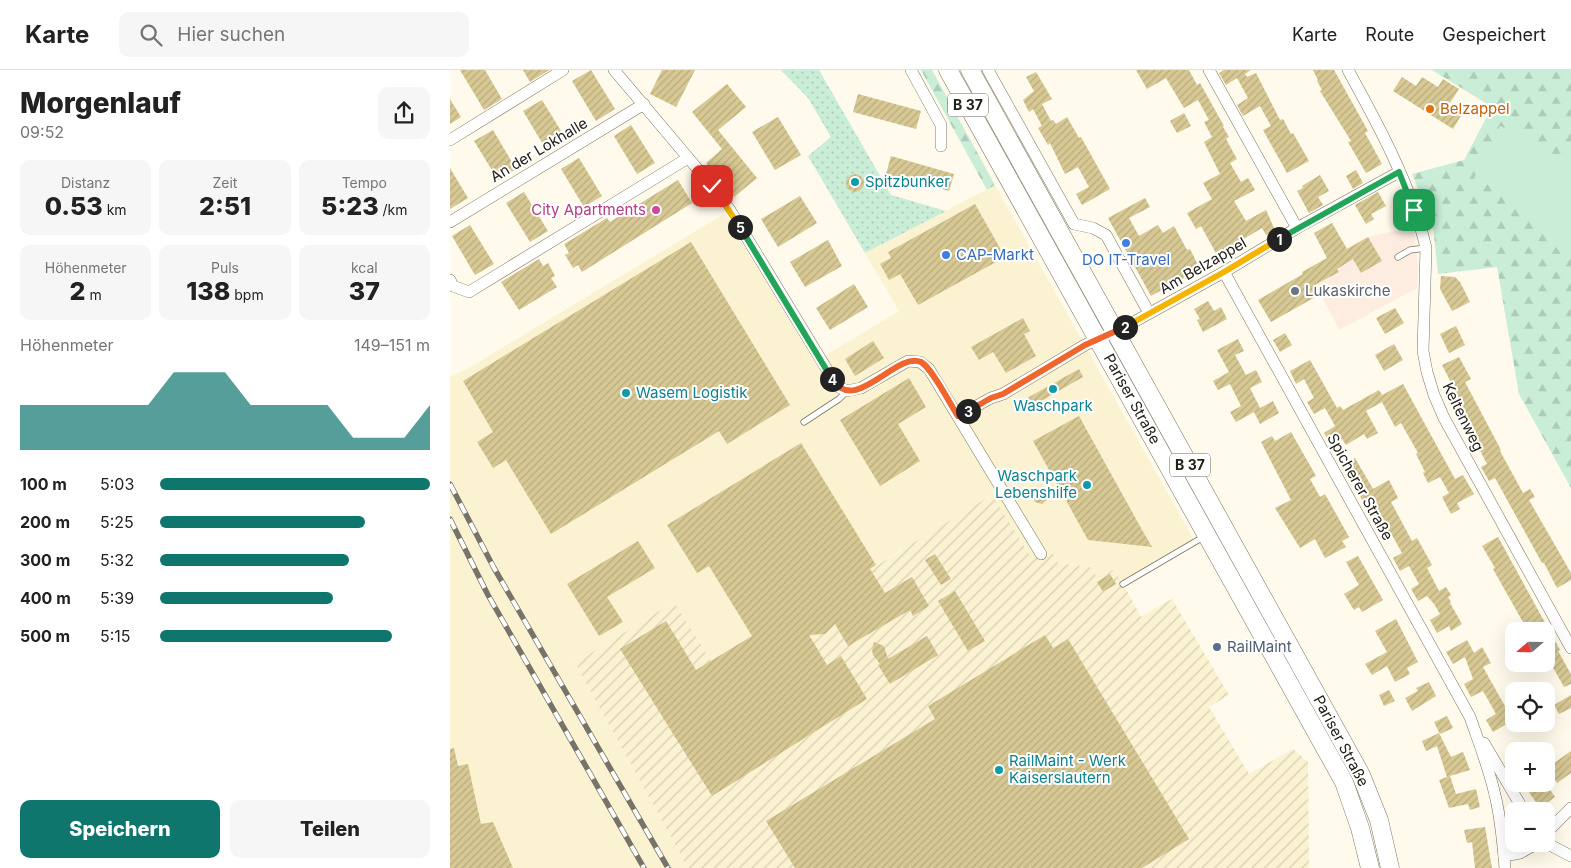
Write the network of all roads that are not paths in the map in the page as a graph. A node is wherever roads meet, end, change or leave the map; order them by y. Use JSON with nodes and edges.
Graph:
{"nodes":[{"id":1,"x":563,"y":70,"type":"edge"},
{"id":2,"x":614,"y":70,"type":"edge"},
{"id":3,"x":911,"y":70,"type":"edge"},
{"id":4,"x":948,"y":70,"type":"edge"},
{"id":5,"x":970,"y":70,"type":"edge"},
{"id":6,"x":988,"y":70,"type":"edge"},
{"id":7,"x":1209,"y":70,"type":"edge"},
{"id":8,"x":1348,"y":70,"type":"edge"},
{"id":9,"x":644,"y":104,"type":"junction"},
{"id":10,"x":450,"y":140,"type":"edge"},
{"id":11,"x":941,"y":146,"type":"dead end"},
{"id":12,"x":688,"y":158,"type":"junction"},
{"id":13,"x":1399,"y":172,"type":"junction"},
{"id":14,"x":450,"y":222,"type":"edge"},
{"id":15,"x":1297,"y":228,"type":"junction"},
{"id":16,"x":1426,"y":248,"type":"junction"},
{"id":17,"x":1398,"y":258,"type":"dead end"},
{"id":18,"x":1224,"y":272,"type":"junction"},
{"id":19,"x":450,"y":280,"type":"edge"},
{"id":20,"x":1149,"y":314,"type":"junction"},
{"id":21,"x":1116,"y":332,"type":"junction"},
{"id":22,"x":1098,"y":339,"type":"junction"},
{"id":23,"x":847,"y":391,"type":"junction"},
{"id":24,"x":958,"y":416,"type":"junction"},
{"id":25,"x":804,"y":422,"type":"dead end"},
{"id":26,"x":1207,"y":534,"type":"junction"},
{"id":27,"x":1041,"y":554,"type":"dead end"},
{"id":28,"x":1123,"y":584,"type":"dead end"},
{"id":29,"x":1571,"y":648,"type":"edge"},
{"id":30,"x":1470,"y":717,"type":"junction"},
{"id":31,"x":1519,"y":802,"type":"edge"},
{"id":32,"x":1571,"y":808,"type":"edge"},
{"id":33,"x":1555,"y":824,"type":"edge"},
{"id":34,"x":1555,"y":848,"type":"edge"},
{"id":35,"x":1522,"y":852,"type":"edge"},
{"id":36,"x":1571,"y":856,"type":"edge"},
{"id":37,"x":1505,"y":862,"type":"edge"},
{"id":38,"x":1370,"y":868,"type":"edge"},
{"id":39,"x":1390,"y":868,"type":"edge"}],
"edges":[{"from":1,"to":10,"type":"street"},
{"from":2,"to":9,"type":"street"},
{"from":3,"to":11,"type":"street"},
{"from":4,"to":22,"type":"main road","name":"Pariser Straße","number":"B 37"},
{"from":5,"to":21,"type":"main road","name":"Pariser Straße","number":"B 37"},
{"from":6,"to":20,"type":"street"},
{"from":7,"to":15,"type":"street"},
{"from":8,"to":13,"type":"street","name":"Keltenweg"},
{"from":9,"to":12,"type":"street"},
{"from":9,"to":14,"type":"street","name":"An der Lokhalle"},
{"from":12,"to":19,"type":"street"},
{"from":12,"to":23,"type":"street"},
{"from":13,"to":15,"type":"street","name":"Am Belzappel"},
{"from":13,"to":16,"type":"street","name":"Keltenweg"},
{"from":15,"to":18,"type":"street","name":"Am Belzappel"},
{"from":16,"to":17,"type":"lane"},
{"from":16,"to":29,"type":"street","name":"Keltenweg"},
{"from":18,"to":20,"type":"street","name":"Am Belzappel"},
{"from":18,"to":30,"type":"street","name":"Spicherer Straße"},
{"from":20,"to":21,"type":"street","name":"Am Belzappel"},
{"from":21,"to":22,"type":"street","name":"Am Belzappel"},
{"from":21,"to":39,"type":"main road","name":"Pariser Straße","number":"B 37"},
{"from":22,"to":24,"type":"street","name":"Am Belzappel"},
{"from":22,"to":26,"type":"main road","name":"Pariser Straße","number":"B 37"},
{"from":23,"to":24,"type":"street"},
{"from":23,"to":25,"type":"lane"},
{"from":24,"to":27,"type":"street"},
{"from":26,"to":28,"type":"lane"},
{"from":26,"to":38,"type":"main road","name":"Pariser Straße","number":"B 37"},
{"from":30,"to":31,"type":"street","name":"Spicherer Straße"},
{"from":30,"to":37,"type":"street","name":"Spicherer Straße"},
{"from":32,"to":33,"type":"street"},
{"from":34,"to":36,"type":"street"},
{"from":35,"to":37,"type":"street"}]}
